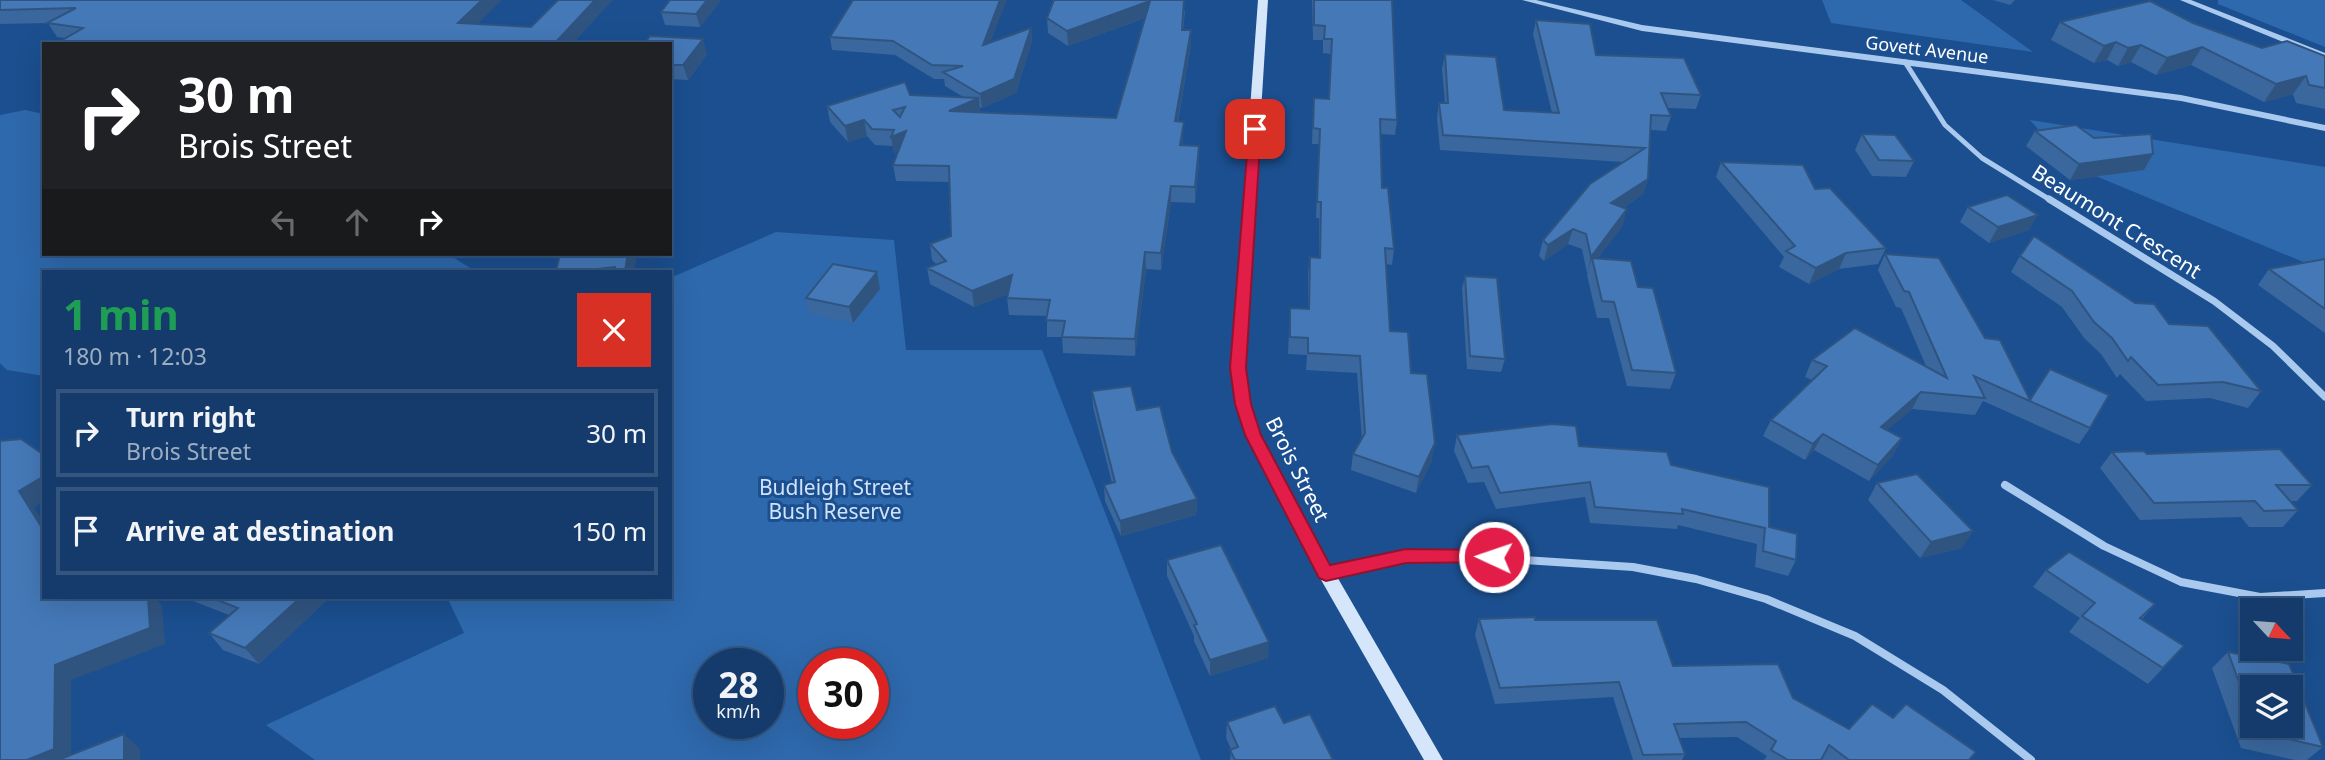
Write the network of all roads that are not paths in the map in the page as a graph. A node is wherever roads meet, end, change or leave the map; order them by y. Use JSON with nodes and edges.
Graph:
{"nodes":[{"id":1,"x":1263,"y":0,"type":"edge"},
{"id":2,"x":1526,"y":0,"type":"edge"},
{"id":3,"x":2184,"y":0,"type":"edge"},
{"id":4,"x":2325,"y":56,"type":"edge"},
{"id":5,"x":1905,"y":62,"type":"junction"},
{"id":6,"x":2325,"y":128,"type":"edge"},
{"id":7,"x":2325,"y":397,"type":"edge"},
{"id":8,"x":2005,"y":485,"type":"dead end"},
{"id":9,"x":1326,"y":573,"type":"junction"},
{"id":10,"x":2325,"y":593,"type":"edge"},
{"id":11,"x":1434,"y":760,"type":"edge"},
{"id":12,"x":2031,"y":760,"type":"edge"}],
"edges":[{"from":1,"to":9,"type":"main road","name":"Brois Street"},
{"from":2,"to":5,"type":"street","name":"Govett Avenue"},
{"from":3,"to":4,"type":"street"},
{"from":5,"to":6,"type":"street","name":"Govett Avenue"},
{"from":5,"to":7,"type":"street","name":"Beaumont Crescent"},
{"from":8,"to":10,"type":"street"},
{"from":9,"to":11,"type":"main road","name":"Brois Street"},
{"from":9,"to":12,"type":"street"}]}
